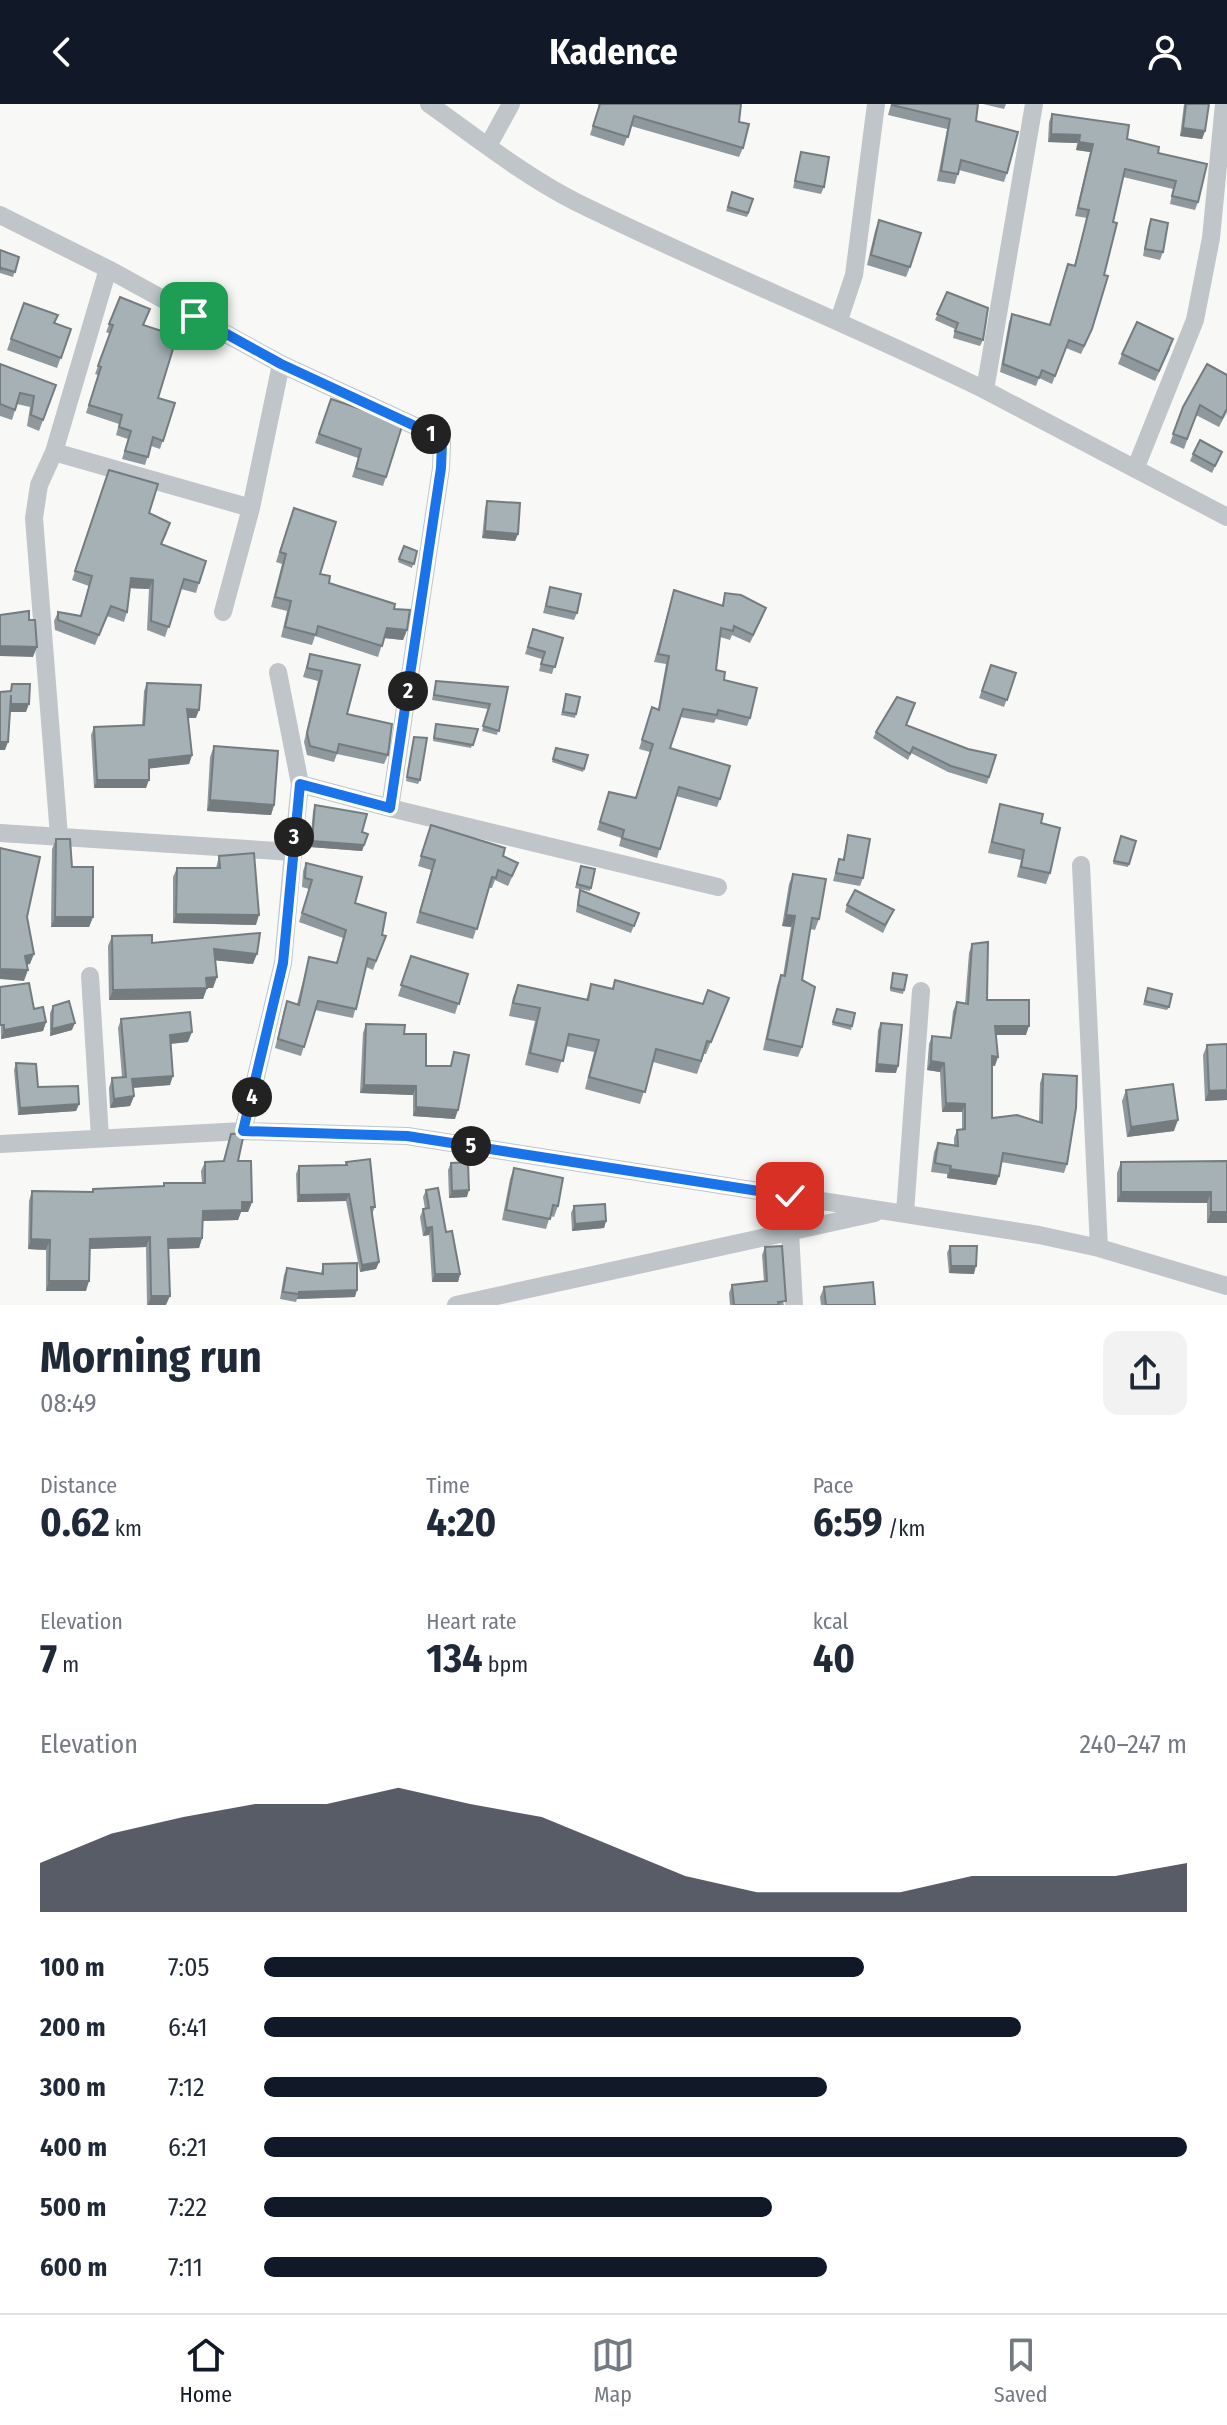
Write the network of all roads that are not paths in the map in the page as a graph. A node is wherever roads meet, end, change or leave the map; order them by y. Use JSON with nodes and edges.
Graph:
{"nodes":[{"id":1,"x":429,"y":104,"type":"edge"},
{"id":2,"x":511,"y":104,"type":"edge"},
{"id":3,"x":876,"y":104,"type":"edge"},
{"id":4,"x":1034,"y":104,"type":"edge"},
{"id":5,"x":1224,"y":104,"type":"edge"},
{"id":6,"x":488,"y":146,"type":"junction"},
{"id":7,"x":1221,"y":203,"type":"edge"},
{"id":8,"x":0,"y":215,"type":"edge"},
{"id":9,"x":108,"y":269,"type":"junction"},
{"id":10,"x":839,"y":320,"type":"junction"},
{"id":11,"x":281,"y":364,"type":"junction"},
{"id":12,"x":985,"y":390,"type":"junction"},
{"id":13,"x":54,"y":452,"type":"junction"},
{"id":14,"x":1136,"y":467,"type":"junction"},
{"id":15,"x":251,"y":508,"type":"junction"},
{"id":16,"x":1227,"y":517,"type":"edge"},
{"id":17,"x":223,"y":612,"type":"dead end"},
{"id":18,"x":278,"y":672,"type":"dead end"},
{"id":19,"x":300,"y":784,"type":"junction"},
{"id":20,"x":390,"y":808,"type":"junction"},
{"id":21,"x":0,"y":833,"type":"edge"},
{"id":22,"x":59,"y":836,"type":"junction"},
{"id":23,"x":293,"y":852,"type":"junction"},
{"id":24,"x":1081,"y":865,"type":"dead end"},
{"id":25,"x":718,"y":887,"type":"dead end"},
{"id":26,"x":90,"y":976,"type":"dead end"},
{"id":27,"x":921,"y":991,"type":"dead end"},
{"id":28,"x":243,"y":1131,"type":"junction"},
{"id":29,"x":100,"y":1137,"type":"junction"},
{"id":30,"x":0,"y":1144,"type":"edge"},
{"id":31,"x":886,"y":1211,"type":"junction"},
{"id":32,"x":905,"y":1213,"type":"junction"},
{"id":33,"x":790,"y":1232,"type":"junction"},
{"id":34,"x":1099,"y":1248,"type":"junction"},
{"id":35,"x":1227,"y":1286,"type":"edge"},
{"id":36,"x":456,"y":1305,"type":"edge"},
{"id":37,"x":794,"y":1305,"type":"edge"}],
"edges":[{"from":1,"to":6,"type":"street"},
{"from":2,"to":6,"type":"street"},
{"from":3,"to":10,"type":"street"},
{"from":4,"to":12,"type":"street"},
{"from":5,"to":7,"type":"street"},
{"from":6,"to":10,"type":"street"},
{"from":7,"to":14,"type":"street"},
{"from":8,"to":9,"type":"street"},
{"from":9,"to":11,"type":"street"},
{"from":9,"to":13,"type":"street"},
{"from":10,"to":12,"type":"street"},
{"from":11,"to":15,"type":"street"},
{"from":11,"to":20,"type":"street"},
{"from":12,"to":14,"type":"street"},
{"from":13,"to":15,"type":"street"},
{"from":13,"to":22,"type":"street"},
{"from":14,"to":16,"type":"street"},
{"from":15,"to":17,"type":"street"},
{"from":18,"to":19,"type":"street"},
{"from":19,"to":20,"type":"street"},
{"from":19,"to":23,"type":"street"},
{"from":20,"to":25,"type":"street"},
{"from":21,"to":22,"type":"street"},
{"from":22,"to":23,"type":"street"},
{"from":23,"to":28,"type":"street"},
{"from":24,"to":34,"type":"street"},
{"from":26,"to":29,"type":"street"},
{"from":27,"to":32,"type":"street"},
{"from":28,"to":29,"type":"street"},
{"from":28,"to":31,"type":"street"},
{"from":29,"to":30,"type":"street"},
{"from":31,"to":32,"type":"street"},
{"from":31,"to":33,"type":"street"},
{"from":32,"to":34,"type":"street"},
{"from":33,"to":36,"type":"street"},
{"from":33,"to":37,"type":"street"},
{"from":34,"to":35,"type":"street"}]}
